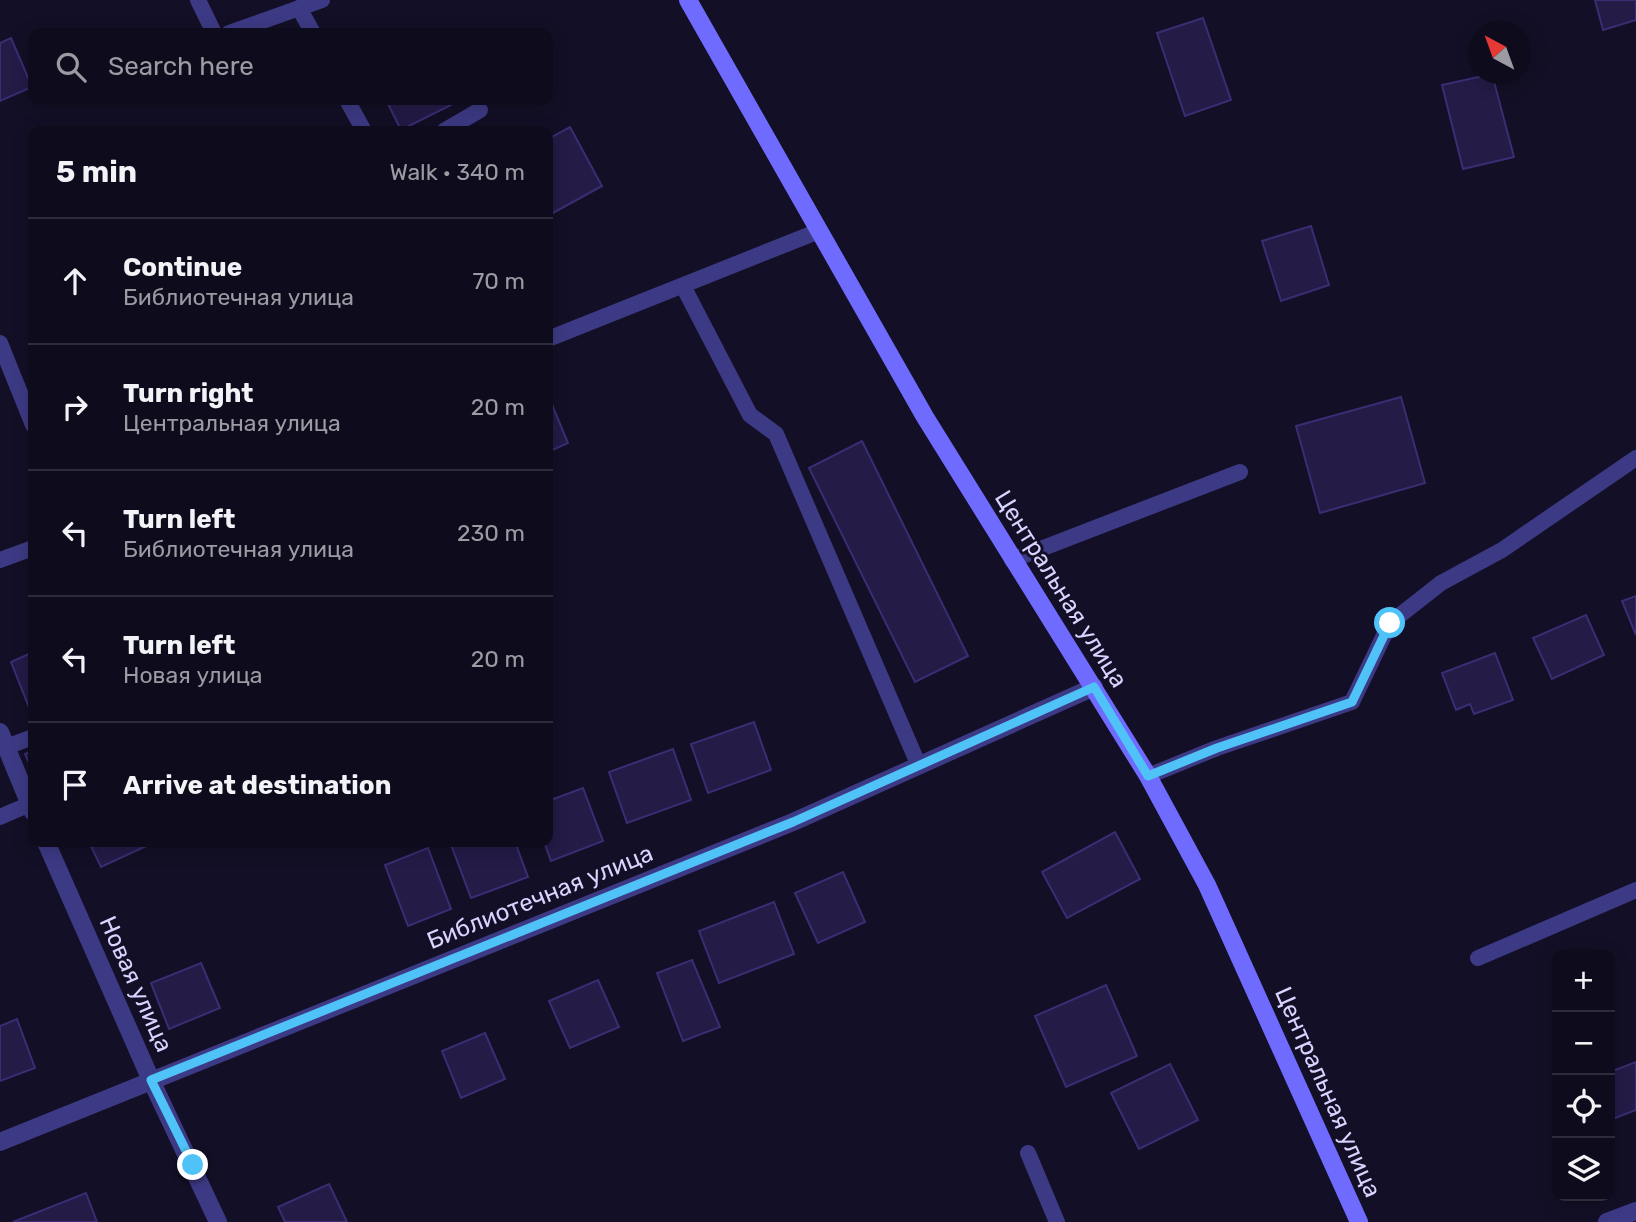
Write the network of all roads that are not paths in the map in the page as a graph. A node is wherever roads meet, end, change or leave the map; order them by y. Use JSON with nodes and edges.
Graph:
{"nodes":[{"id":1,"x":198,"y":0,"type":"edge"},
{"id":2,"x":322,"y":0,"type":"edge"},
{"id":3,"x":688,"y":0,"type":"edge"},
{"id":4,"x":299,"y":8,"type":"junction"},
{"id":5,"x":212,"y":28,"type":"edge"},
{"id":6,"x":243,"y":28,"type":"edge"},
{"id":7,"x":310,"y":28,"type":"edge"},
{"id":8,"x":350,"y":105,"type":"edge"},
{"id":9,"x":480,"y":110,"type":"dead end"},
{"id":10,"x":361,"y":126,"type":"edge"},
{"id":11,"x":453,"y":126,"type":"edge"},
{"id":12,"x":819,"y":231,"type":"junction"},
{"id":13,"x":683,"y":286,"type":"junction"},
{"id":14,"x":553,"y":336,"type":"edge"},
{"id":15,"x":0,"y":343,"type":"edge"},
{"id":16,"x":28,"y":413,"type":"edge"},
{"id":17,"x":1636,"y":458,"type":"edge"},
{"id":18,"x":1240,"y":472,"type":"dead end"},
{"id":19,"x":28,"y":550,"type":"edge"},
{"id":20,"x":0,"y":560,"type":"edge"},
{"id":21,"x":1012,"y":560,"type":"junction"},
{"id":22,"x":1094,"y":687,"type":"junction"},
{"id":23,"x":28,"y":737,"type":"edge"},
{"id":24,"x":3,"y":739,"type":"edge"},
{"id":25,"x":919,"y":766,"type":"junction"},
{"id":26,"x":1148,"y":776,"type":"junction"},
{"id":27,"x":28,"y":798,"type":"edge"},
{"id":28,"x":28,"y":809,"type":"edge"},
{"id":29,"x":0,"y":817,"type":"edge"},
{"id":30,"x":48,"y":847,"type":"edge"},
{"id":31,"x":1636,"y":890,"type":"edge"},
{"id":32,"x":1478,"y":958,"type":"dead end"},
{"id":33,"x":151,"y":1080,"type":"junction"},
{"id":34,"x":0,"y":1142,"type":"edge"},
{"id":35,"x":1028,"y":1153,"type":"dead end"},
{"id":36,"x":1636,"y":1211,"type":"edge"},
{"id":37,"x":218,"y":1222,"type":"edge"},
{"id":38,"x":1057,"y":1222,"type":"edge"},
{"id":39,"x":1359,"y":1222,"type":"edge"},
{"id":40,"x":1607,"y":1222,"type":"edge"}],
"edges":[{"from":1,"to":5,"type":"lane"},
{"from":2,"to":4,"type":"lane"},
{"from":3,"to":12,"type":"main road","name":"Центральная улица"},
{"from":4,"to":6,"type":"lane"},
{"from":4,"to":7,"type":"lane"},
{"from":8,"to":10,"type":"lane"},
{"from":9,"to":11,"type":"lane"},
{"from":12,"to":13,"type":"lane"},
{"from":12,"to":21,"type":"main road","name":"Центральная улица"},
{"from":13,"to":14,"type":"lane"},
{"from":13,"to":25,"type":"lane"},
{"from":15,"to":16,"type":"lane"},
{"from":17,"to":26,"type":"lane"},
{"from":18,"to":21,"type":"lane"},
{"from":19,"to":20,"type":"lane"},
{"from":21,"to":22,"type":"main road","name":"Центральная улица"},
{"from":22,"to":25,"type":"street","name":"Библиотечная улица"},
{"from":22,"to":26,"type":"main road","name":"Центральная улица"},
{"from":23,"to":24,"type":"lane"},
{"from":24,"to":27,"type":"street"},
{"from":25,"to":33,"type":"street","name":"Библиотечная улица"},
{"from":26,"to":39,"type":"main road","name":"Центральная улица"},
{"from":28,"to":29,"type":"lane"},
{"from":30,"to":33,"type":"street","name":"Новая улица"},
{"from":31,"to":32,"type":"lane"},
{"from":33,"to":34,"type":"street","name":"Библиотечная улица"},
{"from":33,"to":37,"type":"street","name":"Новая улица"},
{"from":35,"to":38,"type":"lane"},
{"from":36,"to":40,"type":"street"}]}
